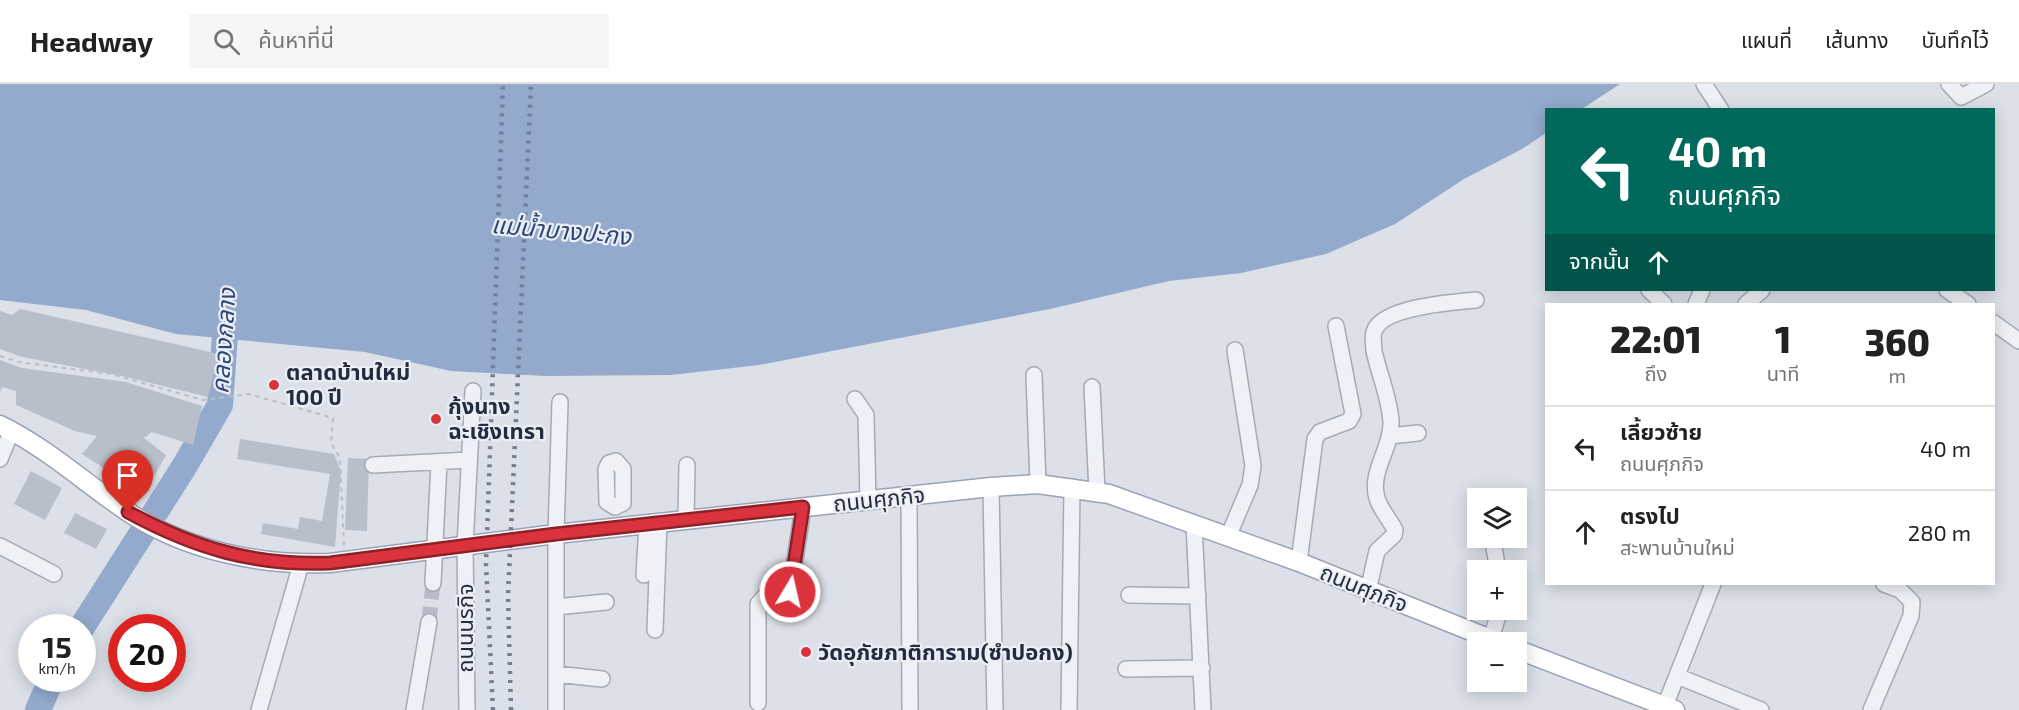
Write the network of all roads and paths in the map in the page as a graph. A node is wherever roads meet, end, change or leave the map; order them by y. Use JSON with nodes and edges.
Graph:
{"nodes":[{"id":1,"x":1704,"y":84,"type":"edge"},
{"id":2,"x":1949,"y":84,"type":"edge"},
{"id":3,"x":1986,"y":84,"type":"edge"},
{"id":4,"x":1720,"y":108,"type":"edge"},
{"id":5,"x":1650,"y":291,"type":"edge"},
{"id":6,"x":1761,"y":291,"type":"edge"},
{"id":7,"x":1948,"y":291,"type":"edge"},
{"id":8,"x":1476,"y":300,"type":"dead end"},
{"id":9,"x":1663,"y":303,"type":"edge"},
{"id":10,"x":1747,"y":303,"type":"edge"},
{"id":11,"x":1966,"y":303,"type":"edge"},
{"id":12,"x":1995,"y":324,"type":"edge"},
{"id":13,"x":1336,"y":326,"type":"dead end"},
{"id":14,"x":2019,"y":341,"type":"edge"},
{"id":15,"x":1235,"y":350,"type":"dead end"},
{"id":16,"x":0,"y":356,"type":"edge"},
{"id":17,"x":1034,"y":375,"type":"dead end"},
{"id":18,"x":1092,"y":387,"type":"dead end"},
{"id":19,"x":473,"y":391,"type":"dead end"},
{"id":20,"x":855,"y":399,"type":"dead end"},
{"id":21,"x":560,"y":402,"type":"dead end"},
{"id":22,"x":6,"y":428,"type":"edge"},
{"id":23,"x":1418,"y":433,"type":"dead end"},
{"id":24,"x":1390,"y":436,"type":"junction"},
{"id":25,"x":0,"y":459,"type":"edge"},
{"id":26,"x":469,"y":460,"type":"junction"},
{"id":27,"x":439,"y":462,"type":"junction"},
{"id":28,"x":374,"y":465,"type":"dead end"},
{"id":29,"x":687,"y":465,"type":"dead end"},
{"id":30,"x":1038,"y":484,"type":"junction"},
{"id":31,"x":991,"y":487,"type":"junction"},
{"id":32,"x":1072,"y":487,"type":"junction"},
{"id":33,"x":1096,"y":491,"type":"junction"},
{"id":34,"x":909,"y":496,"type":"junction"},
{"id":35,"x":868,"y":501,"type":"junction"},
{"id":36,"x":615,"y":507,"type":"dead end"},
{"id":37,"x":803,"y":507,"type":"junction"},
{"id":38,"x":686,"y":520,"type":"junction"},
{"id":39,"x":653,"y":524,"type":"junction"},
{"id":40,"x":1194,"y":524,"type":"junction"},
{"id":41,"x":613,"y":528,"type":"junction"},
{"id":42,"x":556,"y":534,"type":"junction"},
{"id":43,"x":1228,"y":537,"type":"junction"},
{"id":44,"x":0,"y":546,"type":"edge"},
{"id":45,"x":465,"y":546,"type":"junction"},
{"id":46,"x":436,"y":549,"type":"junction"},
{"id":47,"x":344,"y":561,"type":"junction"},
{"id":48,"x":1299,"y":562,"type":"junction"},
{"id":49,"x":300,"y":564,"type":"junction"},
{"id":50,"x":54,"y":574,"type":"dead end"},
{"id":51,"x":644,"y":575,"type":"dead end"},
{"id":52,"x":433,"y":583,"type":"tunnel mouth"},
{"id":53,"x":1713,"y":585,"type":"edge"},
{"id":54,"x":1887,"y":585,"type":"edge"},
{"id":55,"x":809,"y":590,"type":"dead end"},
{"id":56,"x":1368,"y":591,"type":"junction"},
{"id":57,"x":790,"y":592,"type":"junction"},
{"id":58,"x":1129,"y":595,"type":"dead end"},
{"id":59,"x":1198,"y":596,"type":"junction"},
{"id":60,"x":606,"y":602,"type":"dead end"},
{"id":61,"x":556,"y":607,"type":"junction"},
{"id":62,"x":429,"y":622,"type":"tunnel mouth"},
{"id":63,"x":655,"y":630,"type":"dead end"},
{"id":64,"x":1471,"y":632,"type":"edge"},
{"id":65,"x":1527,"y":653,"type":"edge"},
{"id":66,"x":1202,"y":668,"type":"junction"},
{"id":67,"x":1126,"y":669,"type":"dead end"},
{"id":68,"x":556,"y":674,"type":"junction"},
{"id":69,"x":1677,"y":676,"type":"junction"},
{"id":70,"x":602,"y":679,"type":"dead end"},
{"id":71,"x":758,"y":703,"type":"dead end"},
{"id":72,"x":1670,"y":708,"type":"edge"},
{"id":73,"x":259,"y":710,"type":"edge"},
{"id":74,"x":414,"y":710,"type":"edge"},
{"id":75,"x":467,"y":710,"type":"edge"},
{"id":76,"x":556,"y":710,"type":"edge"},
{"id":77,"x":910,"y":710,"type":"edge"},
{"id":78,"x":995,"y":710,"type":"edge"},
{"id":79,"x":1069,"y":710,"type":"edge"},
{"id":80,"x":1203,"y":710,"type":"edge"},
{"id":81,"x":1761,"y":710,"type":"edge"},
{"id":82,"x":1871,"y":710,"type":"edge"}],
"edges":[{"from":1,"to":4,"type":"street"},
{"from":2,"to":3,"type":"street"},
{"from":5,"to":9,"type":"street"},
{"from":6,"to":10,"type":"street"},
{"from":7,"to":11,"type":"street"},
{"from":8,"to":24,"type":"street"},
{"from":12,"to":14,"type":"street"},
{"from":13,"to":48,"type":"street"},
{"from":15,"to":43,"type":"street"},
{"from":16,"to":47,"type":"path"},
{"from":17,"to":30,"type":"street"},
{"from":18,"to":33,"type":"street"},
{"from":19,"to":26,"type":"street","name":"ถนนนรกิจ"},
{"from":20,"to":35,"type":"street"},
{"from":21,"to":42,"type":"street"},
{"from":22,"to":25,"type":"street"},
{"from":22,"to":49,"type":"main road","name":"ถนนศุภกิจ"},
{"from":23,"to":24,"type":"street"},
{"from":24,"to":56,"type":"street"},
{"from":26,"to":27,"type":"street"},
{"from":26,"to":45,"type":"street","name":"ถนนนรกิจ"},
{"from":27,"to":28,"type":"street"},
{"from":27,"to":46,"type":"street"},
{"from":29,"to":38,"type":"street"},
{"from":30,"to":31,"type":"main road","name":"ถนนศุภกิจ"},
{"from":30,"to":32,"type":"main road","name":"ถนนศุภกิจ"},
{"from":31,"to":34,"type":"main road","name":"ถนนศุภกิจ"},
{"from":31,"to":78,"type":"street"},
{"from":32,"to":33,"type":"main road","name":"ถนนศุภกิจ"},
{"from":32,"to":79,"type":"street"},
{"from":33,"to":40,"type":"main road","name":"ถนนศุภกิจ"},
{"from":34,"to":35,"type":"main road","name":"ถนนศุภกิจ"},
{"from":34,"to":77,"type":"street"},
{"from":35,"to":37,"type":"main road","name":"ถนนศุภกิจ"},
{"from":36,"to":41,"type":"street"},
{"from":37,"to":38,"type":"main road","name":"ถนนศุภกิจ"},
{"from":37,"to":57,"type":"street"},
{"from":38,"to":39,"type":"main road","name":"ถนนศุภกิจ"},
{"from":39,"to":41,"type":"main road","name":"ถนนศุภกิจ"},
{"from":39,"to":51,"type":"street"},
{"from":39,"to":63,"type":"street"},
{"from":40,"to":43,"type":"main road","name":"ถนนศุภกิจ"},
{"from":40,"to":59,"type":"street"},
{"from":41,"to":42,"type":"main road","name":"ถนนศุภกิจ"},
{"from":42,"to":45,"type":"main road","name":"ถนนศุภกิจ"},
{"from":42,"to":61,"type":"street"},
{"from":43,"to":48,"type":"main road","name":"ถนนศุภกิจ"},
{"from":44,"to":50,"type":"street"},
{"from":45,"to":46,"type":"main road","name":"ถนนศุภกิจ"},
{"from":45,"to":75,"type":"street","name":"ถนนนรกิจ"},
{"from":46,"to":47,"type":"main road","name":"ถนนศุภกิจ"},
{"from":46,"to":52,"type":"street"},
{"from":47,"to":49,"type":"main road","name":"ถนนศุภกิจ"},
{"from":48,"to":56,"type":"main road","name":"ถนนศุภกิจ"},
{"from":49,"to":73,"type":"street"},
{"from":53,"to":69,"type":"street"},
{"from":54,"to":82,"type":"street"},
{"from":55,"to":57,"type":"street"},
{"from":56,"to":64,"type":"main road","name":"ถนนศุภกิจ"},
{"from":57,"to":71,"type":"street"},
{"from":58,"to":59,"type":"street"},
{"from":59,"to":66,"type":"street"},
{"from":60,"to":61,"type":"street"},
{"from":61,"to":68,"type":"street"},
{"from":62,"to":74,"type":"street"},
{"from":65,"to":72,"type":"main road"},
{"from":66,"to":67,"type":"street"},
{"from":66,"to":80,"type":"street"},
{"from":68,"to":70,"type":"street"},
{"from":68,"to":76,"type":"street"},
{"from":69,"to":72,"type":"street"},
{"from":69,"to":81,"type":"street"}]}
